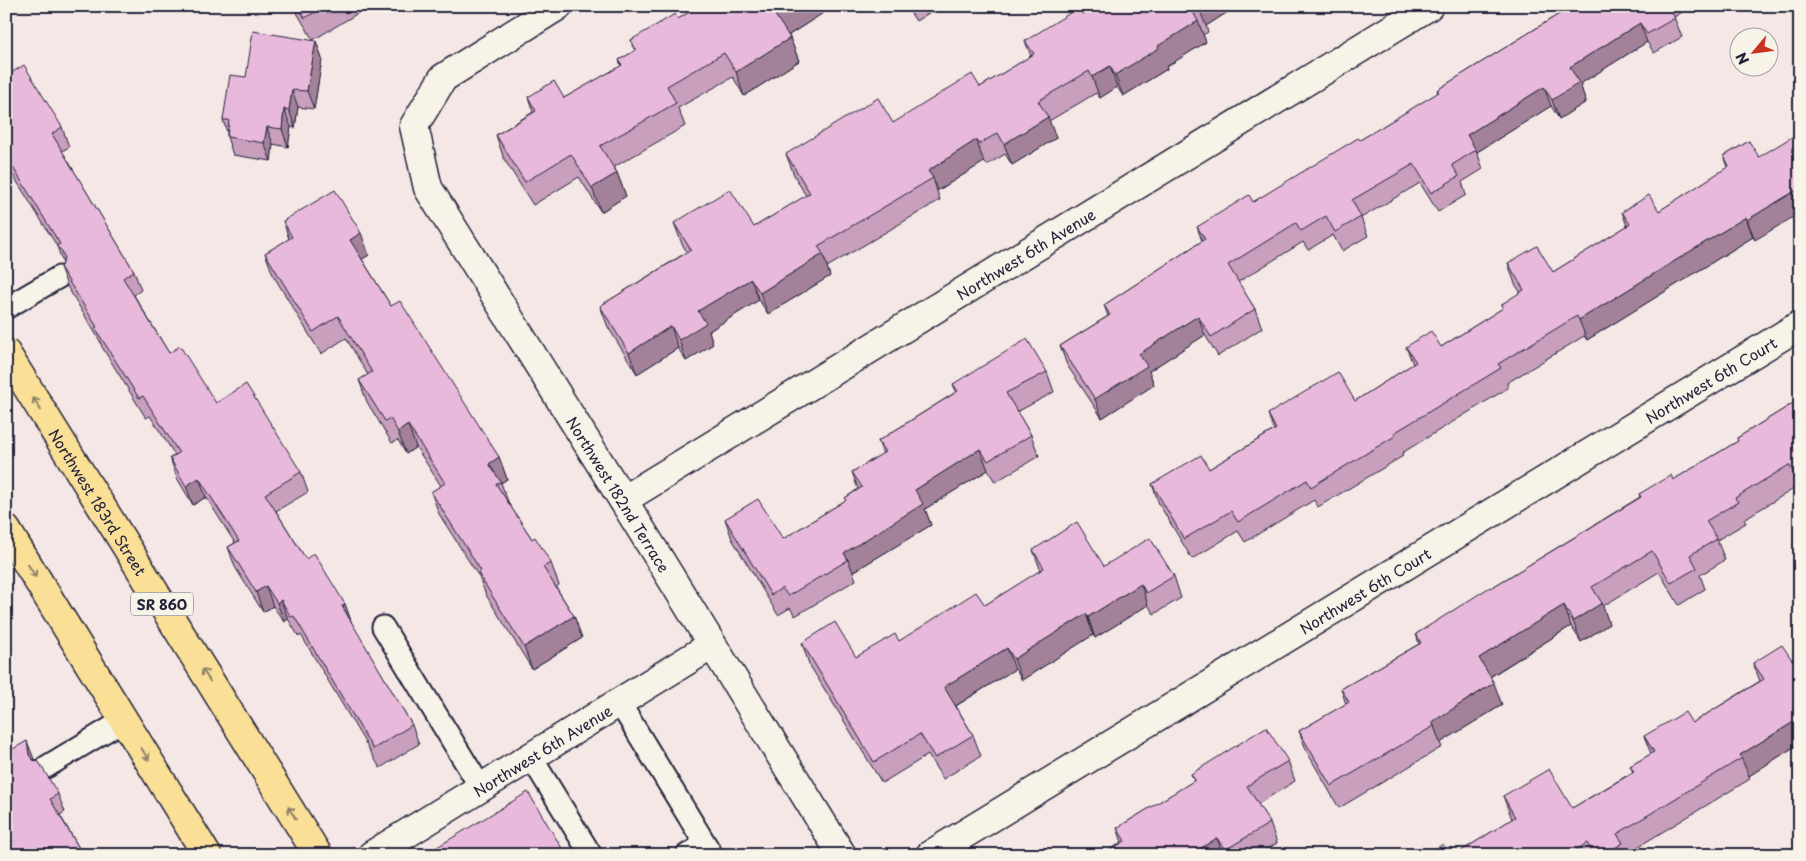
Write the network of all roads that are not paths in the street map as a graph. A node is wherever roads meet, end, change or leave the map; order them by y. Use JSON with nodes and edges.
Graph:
{"nodes":[{"id":1,"x":558,"y":6,"type":"edge"},
{"id":2,"x":1429,"y":6,"type":"edge"},
{"id":3,"x":59,"y":277,"type":"edge"},
{"id":4,"x":6,"y":308,"type":"edge"},
{"id":5,"x":1800,"y":325,"type":"edge"},
{"id":6,"x":6,"y":353,"type":"edge"},
{"id":7,"x":623,"y":500,"type":"junction"},
{"id":8,"x":6,"y":529,"type":"edge"},
{"id":9,"x":383,"y":627,"type":"dead end"},
{"id":10,"x":712,"y":645,"type":"junction"},
{"id":11,"x":619,"y":702,"type":"junction"},
{"id":12,"x":124,"y":720,"type":"junction"},
{"id":13,"x":531,"y":757,"type":"junction"},
{"id":14,"x":46,"y":767,"type":"dead end"},
{"id":15,"x":481,"y":788,"type":"junction"},
{"id":16,"x":202,"y":846,"type":"edge"},
{"id":17,"x":708,"y":849,"type":"edge"},
{"id":18,"x":229,"y":855,"type":"edge"},
{"id":19,"x":318,"y":855,"type":"edge"},
{"id":20,"x":372,"y":855,"type":"edge"},
{"id":21,"x":591,"y":855,"type":"edge"},
{"id":22,"x":687,"y":855,"type":"edge"},
{"id":23,"x":842,"y":855,"type":"edge"},
{"id":24,"x":930,"y":855,"type":"edge"}],
"edges":[{"from":1,"to":7,"type":"street","name":"Northwest 182nd Terrace"},
{"from":2,"to":7,"type":"street","name":"Northwest 6th Avenue"},
{"from":3,"to":4,"type":"lane"},
{"from":5,"to":24,"type":"street","name":"Northwest 6th Court"},
{"from":19,"to":6,"type":"main road","name":"Northwest 183rd Street","number":"SR 860","one_way":true},
{"from":7,"to":10,"type":"street","name":"Northwest 182nd Terrace"},
{"from":8,"to":12,"type":"main road","one_way":true},
{"from":9,"to":15,"type":"lane"},
{"from":10,"to":11,"type":"street","name":"Northwest 6th Avenue"},
{"from":10,"to":23,"type":"street","name":"Northwest 182nd Terrace"},
{"from":11,"to":13,"type":"street","name":"Northwest 6th Avenue"},
{"from":11,"to":17,"type":"lane"},
{"from":12,"to":14,"type":"lane"},
{"from":12,"to":16,"type":"main road","one_way":true},
{"from":13,"to":15,"type":"street","name":"Northwest 6th Avenue"},
{"from":13,"to":21,"type":"lane"},
{"from":15,"to":20,"type":"street","name":"Northwest 6th Avenue"},
{"from":16,"to":18,"type":"main road"},
{"from":17,"to":22,"type":"lane"}]}
